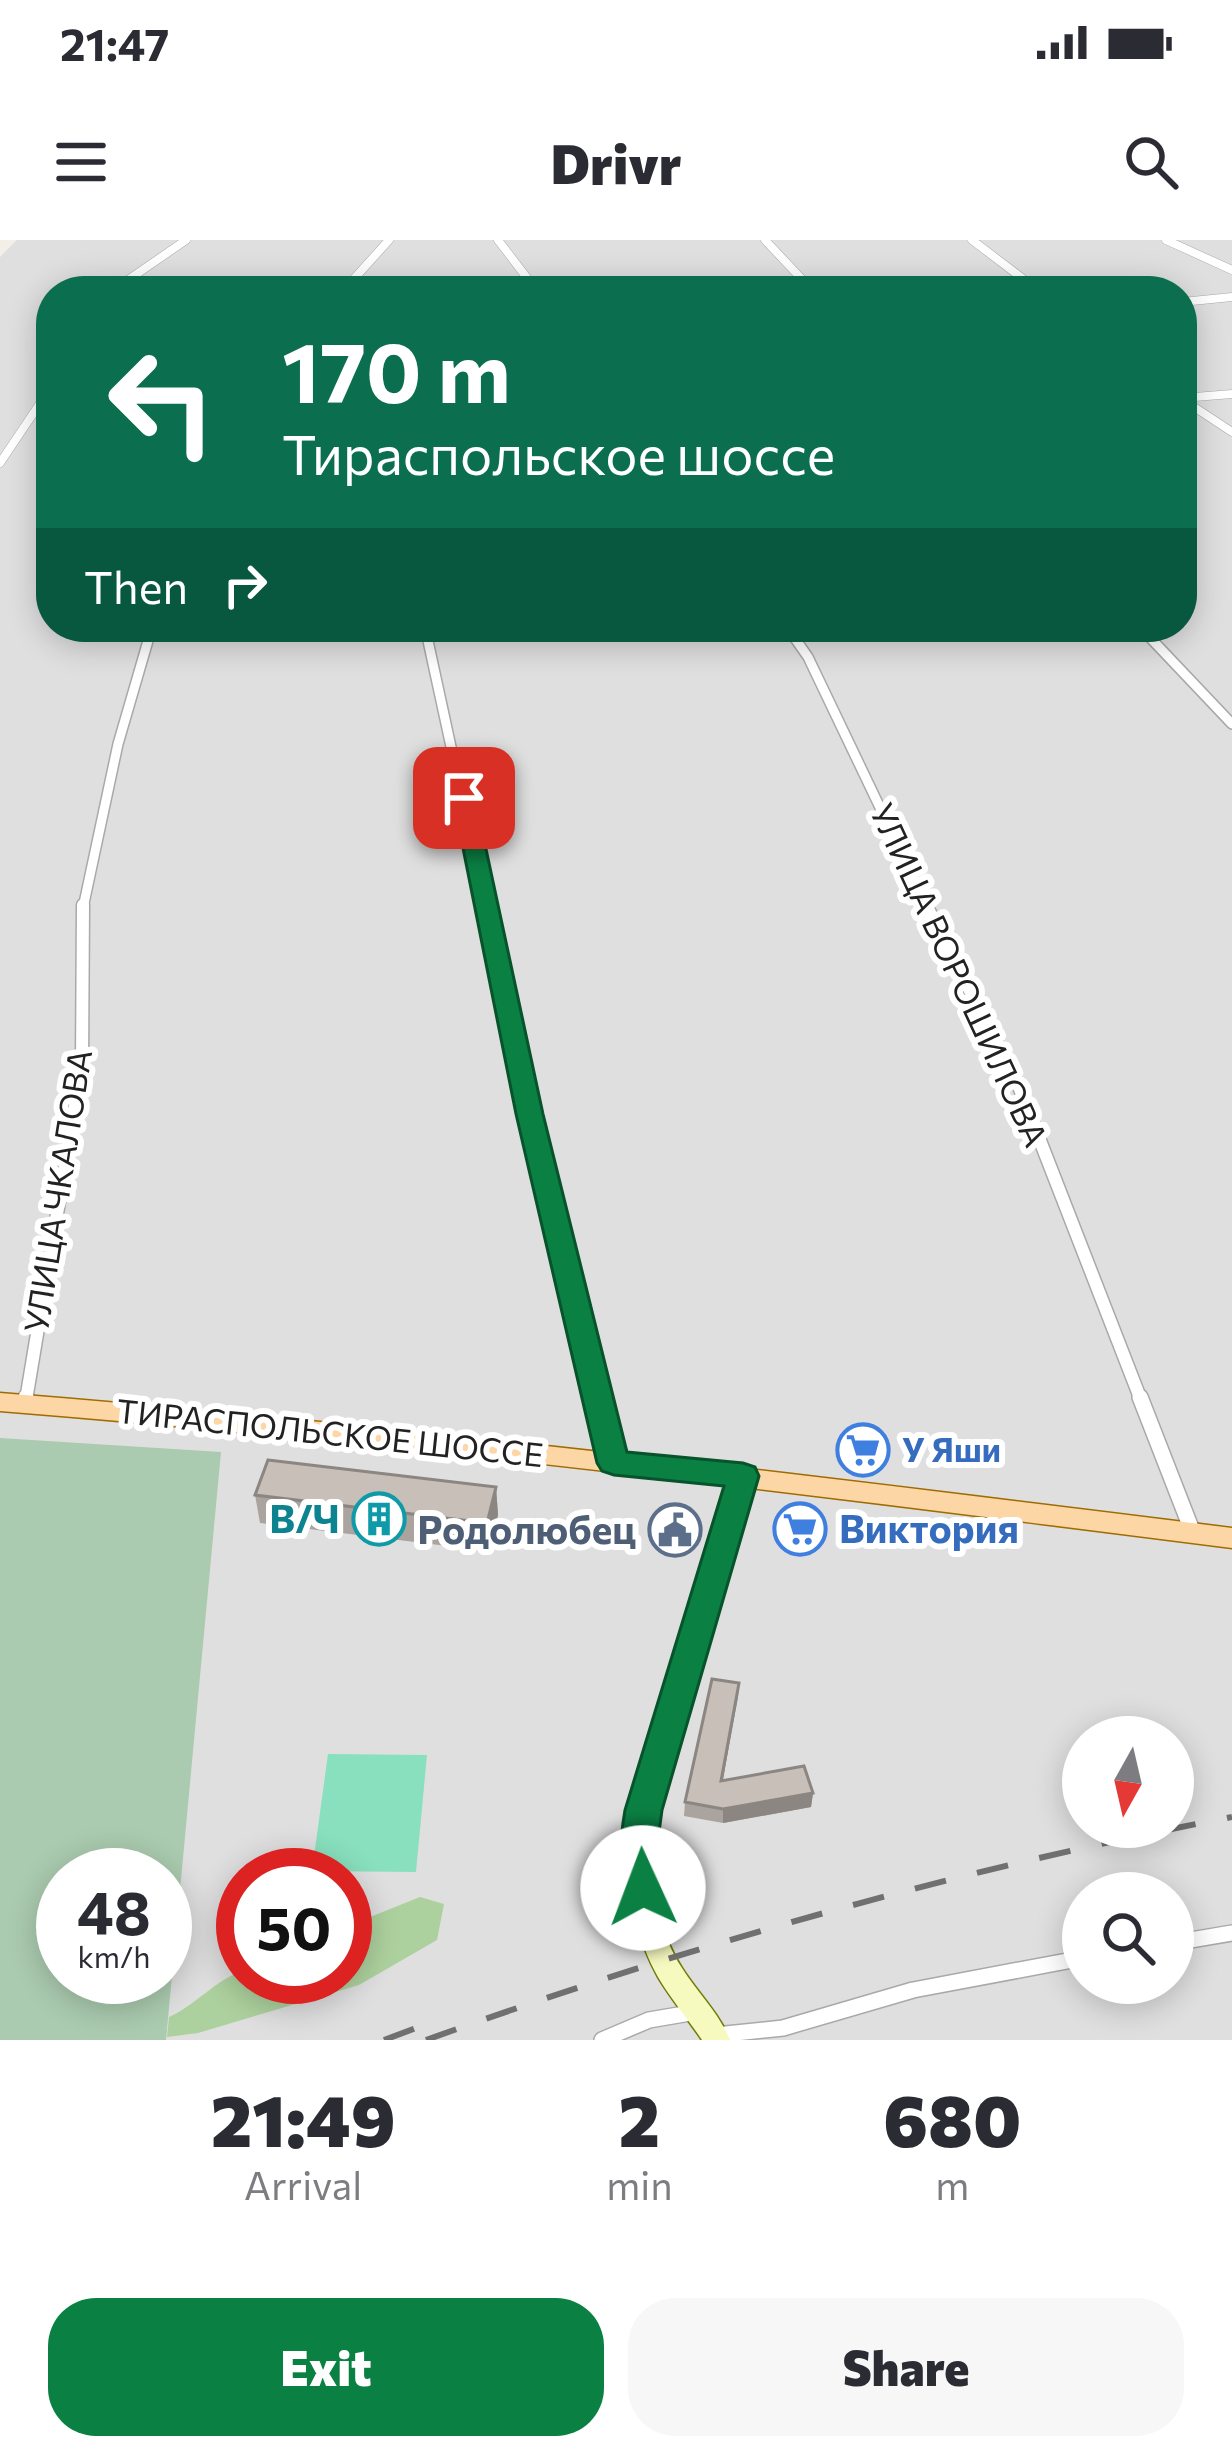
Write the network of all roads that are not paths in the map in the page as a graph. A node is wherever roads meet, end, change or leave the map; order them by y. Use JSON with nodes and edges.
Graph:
{"nodes":[{"id":1,"x":186,"y":240,"type":"edge"},
{"id":2,"x":389,"y":240,"type":"edge"},
{"id":3,"x":498,"y":240,"type":"edge"},
{"id":4,"x":765,"y":240,"type":"edge"},
{"id":5,"x":973,"y":240,"type":"edge"},
{"id":6,"x":1166,"y":240,"type":"edge"},
{"id":7,"x":1232,"y":270,"type":"edge"},
{"id":8,"x":134,"y":276,"type":"edge"},
{"id":9,"x":357,"y":276,"type":"edge"},
{"id":10,"x":526,"y":276,"type":"edge"},
{"id":11,"x":799,"y":276,"type":"edge"},
{"id":12,"x":1020,"y":276,"type":"edge"},
{"id":13,"x":1232,"y":297,"type":"edge"},
{"id":14,"x":1197,"y":300,"type":"edge"},
{"id":15,"x":1232,"y":394,"type":"edge"},
{"id":16,"x":1197,"y":397,"type":"edge"},
{"id":17,"x":1197,"y":408,"type":"edge"},
{"id":18,"x":36,"y":415,"type":"edge"},
{"id":19,"x":1232,"y":432,"type":"edge"},
{"id":20,"x":0,"y":464,"type":"edge"},
{"id":21,"x":148,"y":642,"type":"edge"},
{"id":22,"x":428,"y":642,"type":"edge"},
{"id":23,"x":798,"y":642,"type":"edge"},
{"id":24,"x":1154,"y":642,"type":"edge"},
{"id":25,"x":1232,"y":724,"type":"edge"},
{"id":26,"x":13,"y":1403,"type":"edge"},
{"id":27,"x":614,"y":1463,"type":"junction"},
{"id":28,"x":743,"y":1476,"type":"junction"},
{"id":29,"x":1193,"y":1533,"type":"junction"},
{"id":30,"x":1232,"y":1538,"type":"edge"},
{"id":31,"x":1232,"y":1933,"type":"edge"},
{"id":32,"x":1194,"y":1939,"type":"edge"},
{"id":33,"x":1062,"y":1962,"type":"edge"},
{"id":34,"x":697,"y":2012,"type":"junction"},
{"id":35,"x":716,"y":2038,"type":"edge"},
{"id":36,"x":602,"y":2040,"type":"edge"}],
"edges":[{"from":1,"to":8,"type":"street"},
{"from":2,"to":9,"type":"street"},
{"from":3,"to":10,"type":"street"},
{"from":4,"to":11,"type":"street"},
{"from":5,"to":12,"type":"street"},
{"from":6,"to":7,"type":"street"},
{"from":13,"to":14,"type":"street"},
{"from":15,"to":16,"type":"street"},
{"from":17,"to":19,"type":"street"},
{"from":18,"to":20,"type":"street"},
{"from":21,"to":26,"type":"street","name":"УЛИЦА ЧКАЛОВА"},
{"from":22,"to":27,"type":"street"},
{"from":23,"to":29,"type":"street","name":"УЛИЦА ВОРОШИЛОВА"},
{"from":24,"to":25,"type":"street"},
{"from":26,"to":27,"type":"main road","name":"ТИРАСПОЛЬСКОЕ ШОССЕ"},
{"from":27,"to":28,"type":"main road","name":"ТИРАСПОЛЬСКОЕ ШОССЕ"},
{"from":28,"to":29,"type":"main road","name":"ТИРАСПОЛЬСКОЕ ШОССЕ"},
{"from":28,"to":34,"type":"main road"},
{"from":29,"to":30,"type":"main road","name":"ТИРАСПОЛЬСКОЕ ШОССЕ"},
{"from":31,"to":32,"type":"street"},
{"from":33,"to":35,"type":"street"},
{"from":34,"to":35,"type":"main road"},
{"from":34,"to":36,"type":"street"}]}
